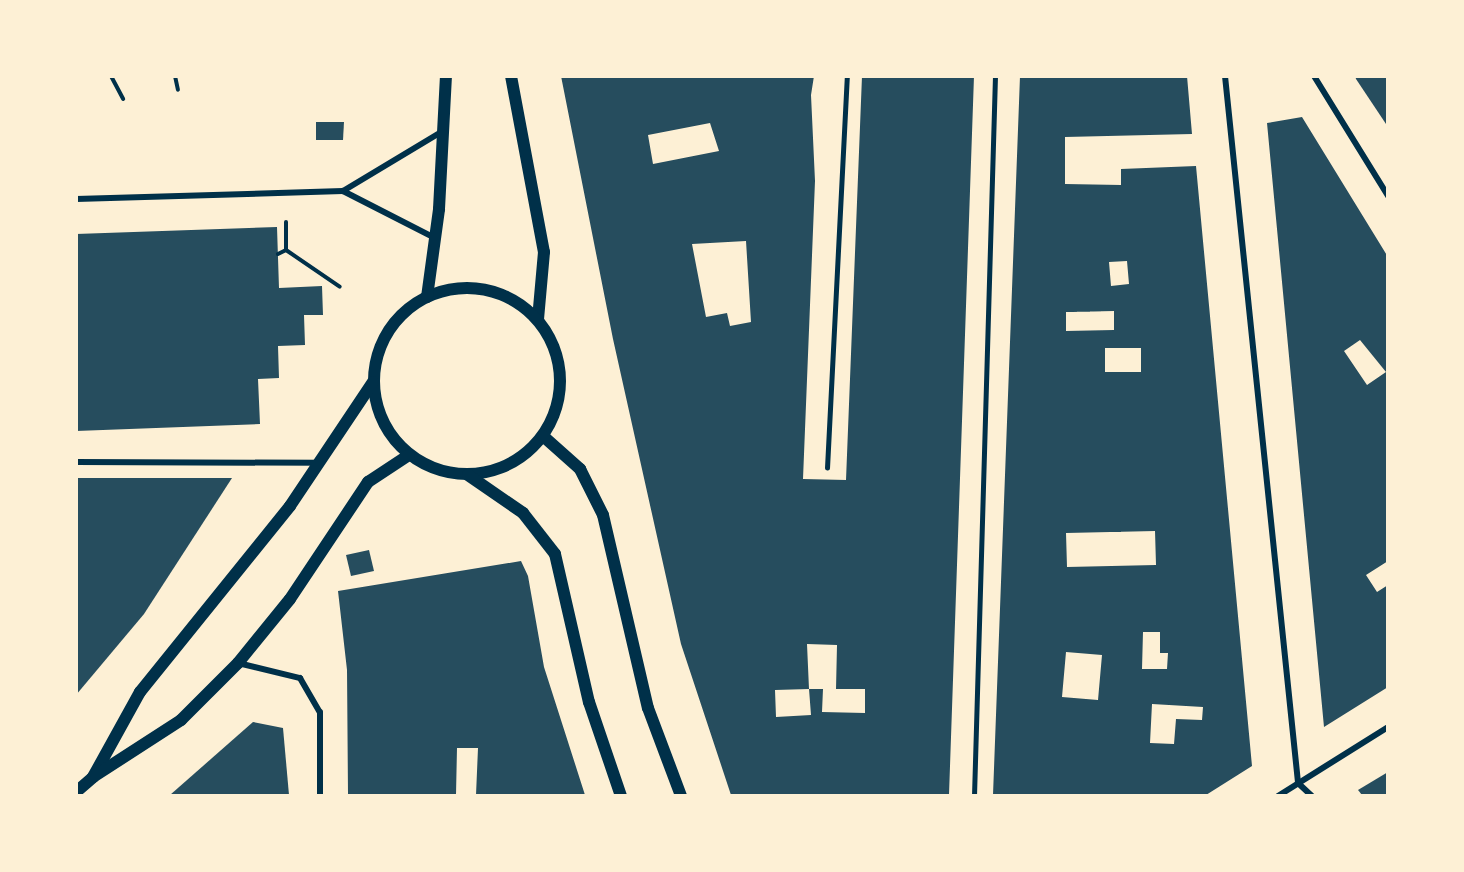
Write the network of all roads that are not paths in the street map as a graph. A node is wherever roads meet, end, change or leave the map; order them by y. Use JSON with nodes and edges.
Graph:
{"nodes":[{"id":1,"x":446,"y":76,"type":"edge"},
{"id":2,"x":511,"y":76,"type":"edge"},
{"id":3,"x":847,"y":76,"type":"edge"},
{"id":4,"x":995,"y":76,"type":"edge"},
{"id":5,"x":1225,"y":76,"type":"edge"},
{"id":6,"x":1314,"y":76,"type":"edge"},
{"id":7,"x":443,"y":131,"type":"junction"},
{"id":8,"x":344,"y":191,"type":"junction"},
{"id":9,"x":1388,"y":196,"type":"edge"},
{"id":10,"x":76,"y":199,"type":"edge"},
{"id":11,"x":435,"y":238,"type":"junction"},
{"id":12,"x":427,"y":297,"type":"junction"},
{"id":13,"x":538,"y":319,"type":"junction"},
{"id":14,"x":373,"y":382,"type":"junction"},
{"id":15,"x":543,"y":436,"type":"junction"},
{"id":16,"x":409,"y":455,"type":"junction"},
{"id":17,"x":76,"y":462,"type":"edge"},
{"id":18,"x":321,"y":463,"type":"junction"},
{"id":19,"x":827,"y":468,"type":"dead end"},
{"id":20,"x":468,"y":475,"type":"junction"},
{"id":21,"x":238,"y":663,"type":"junction"},
{"id":22,"x":1388,"y":727,"type":"edge"},
{"id":23,"x":93,"y":777,"type":"junction"},
{"id":24,"x":1298,"y":783,"type":"junction"},
{"id":25,"x":76,"y":792,"type":"edge"},
{"id":26,"x":320,"y":795,"type":"edge"},
{"id":27,"x":621,"y":795,"type":"edge"},
{"id":28,"x":681,"y":795,"type":"edge"},
{"id":29,"x":974,"y":795,"type":"edge"},
{"id":30,"x":1278,"y":795,"type":"edge"},
{"id":31,"x":1312,"y":795,"type":"edge"}],
"edges":[{"from":1,"to":7,"type":"main road"},
{"from":2,"to":13,"type":"main road"},
{"from":3,"to":19,"type":"lane"},
{"from":4,"to":29,"type":"lane"},
{"from":5,"to":24,"type":"street"},
{"from":6,"to":9,"type":"street"},
{"from":7,"to":8,"type":"street"},
{"from":7,"to":11,"type":"main road"},
{"from":8,"to":10,"type":"street"},
{"from":8,"to":11,"type":"street"},
{"from":11,"to":12,"type":"main road"},
{"from":12,"to":13,"type":"main road"},
{"from":12,"to":14,"type":"main road"},
{"from":13,"to":15,"type":"main road"},
{"from":14,"to":16,"type":"main road"},
{"from":14,"to":18,"type":"main road"},
{"from":15,"to":20,"type":"main road"},
{"from":15,"to":28,"type":"main road"},
{"from":16,"to":20,"type":"main road"},
{"from":16,"to":21,"type":"main road"},
{"from":17,"to":18,"type":"street"},
{"from":18,"to":23,"type":"main road"},
{"from":20,"to":27,"type":"main road"},
{"from":21,"to":23,"type":"main road"},
{"from":21,"to":26,"type":"street"},
{"from":22,"to":24,"type":"street"},
{"from":23,"to":25,"type":"main road"},
{"from":24,"to":30,"type":"street"},
{"from":24,"to":31,"type":"street"}]}
